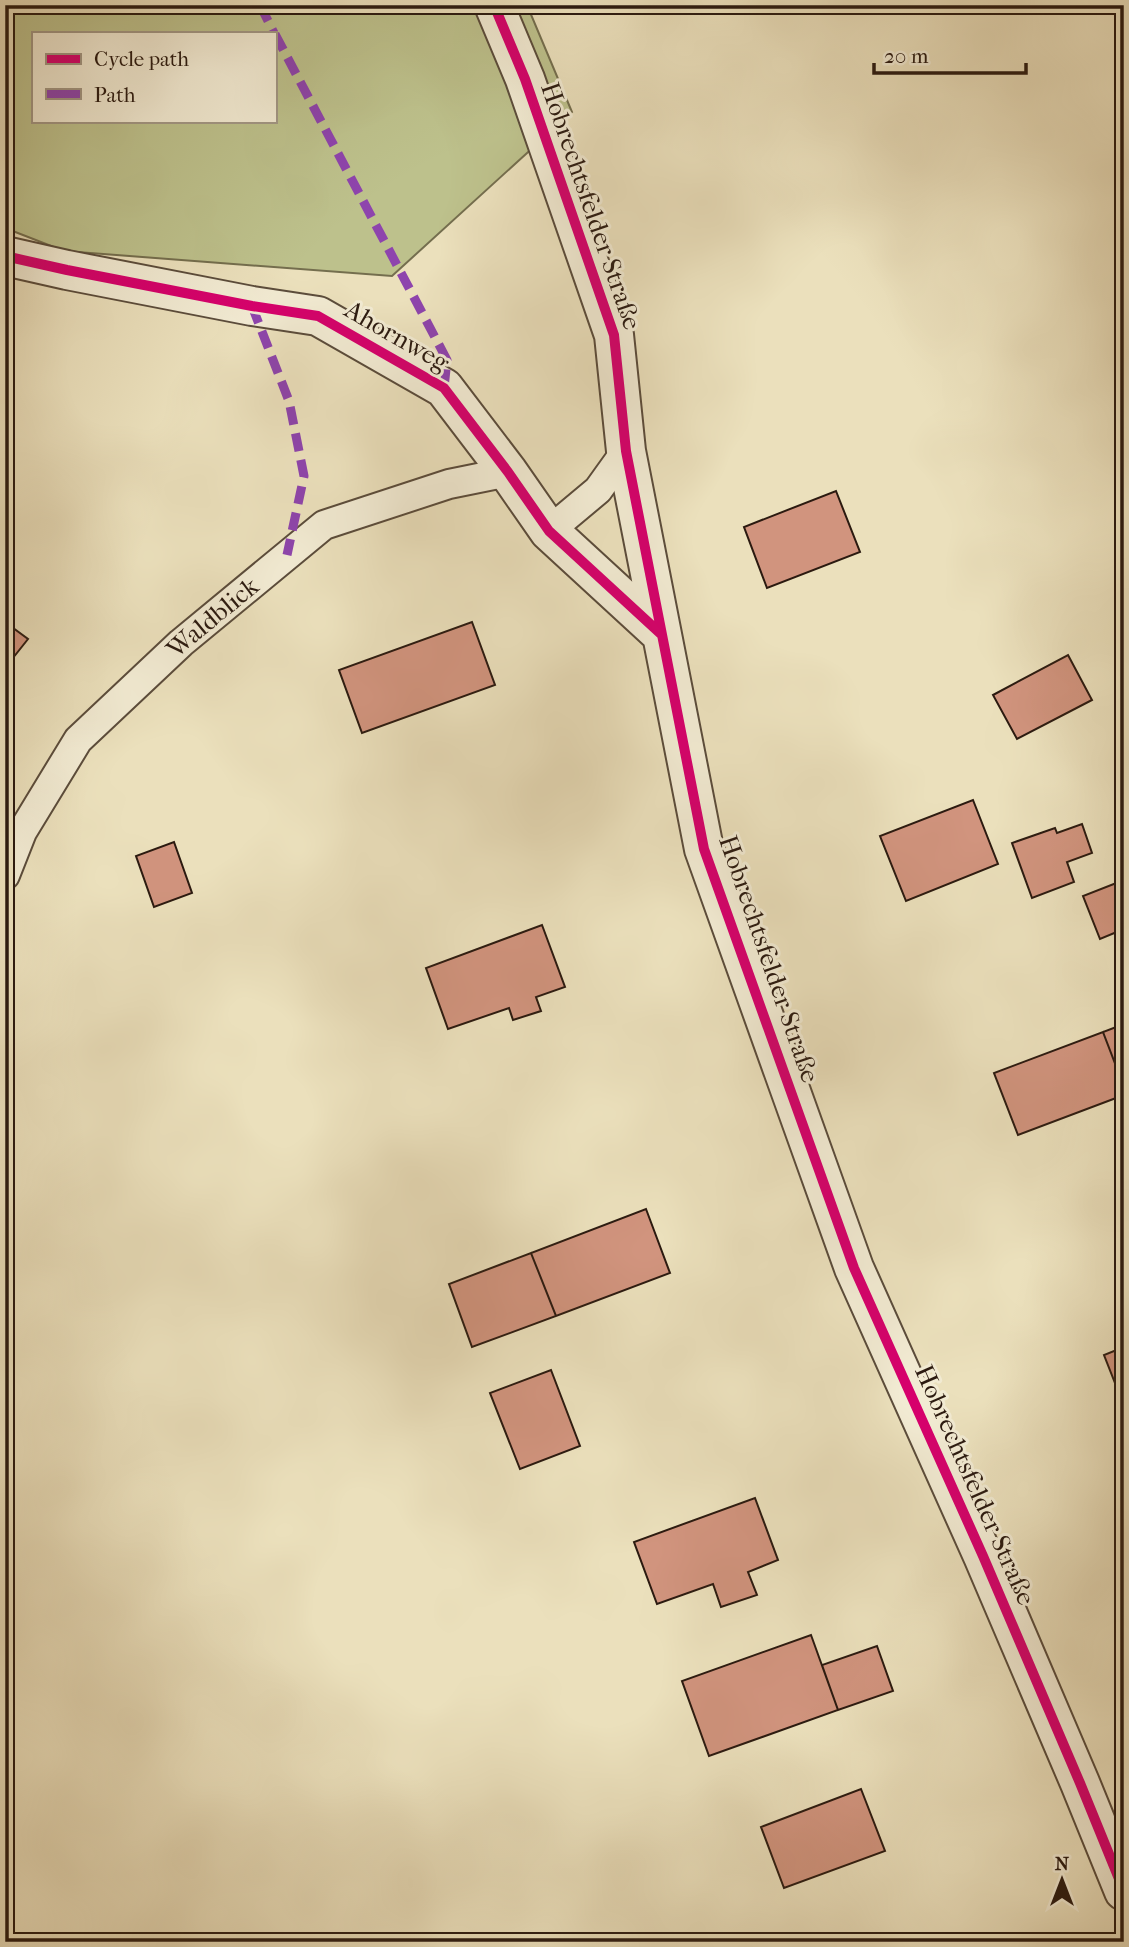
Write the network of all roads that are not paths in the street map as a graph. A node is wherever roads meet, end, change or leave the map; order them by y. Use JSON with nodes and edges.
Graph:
{"nodes":[{"id":1,"x":494,"y":5,"type":"edge"},
{"id":2,"x":5,"y":256,"type":"edge"},
{"id":3,"x":626,"y":451,"type":"junction"},
{"id":4,"x":508,"y":472,"type":"junction"},
{"id":5,"x":548,"y":531,"type":"junction"},
{"id":6,"x":661,"y":634,"type":"junction"},
{"id":7,"x":5,"y":875,"type":"edge"},
{"id":8,"x":1124,"y":1891,"type":"edge"}],
"edges":[{"from":1,"to":3,"type":"street","name":"Hobrechtsfelder Straße"},
{"from":2,"to":4,"type":"street","name":"Ahornweg"},
{"from":3,"to":5,"type":"lane"},
{"from":3,"to":6,"type":"street","name":"Hobrechtsfelder Straße"},
{"from":4,"to":5,"type":"street","name":"Ahornweg"},
{"from":4,"to":7,"type":"lane","name":"Waldblick"},
{"from":5,"to":6,"type":"street","name":"Ahornweg"},
{"from":6,"to":8,"type":"street","name":"Hobrechtsfelder Straße"}]}
